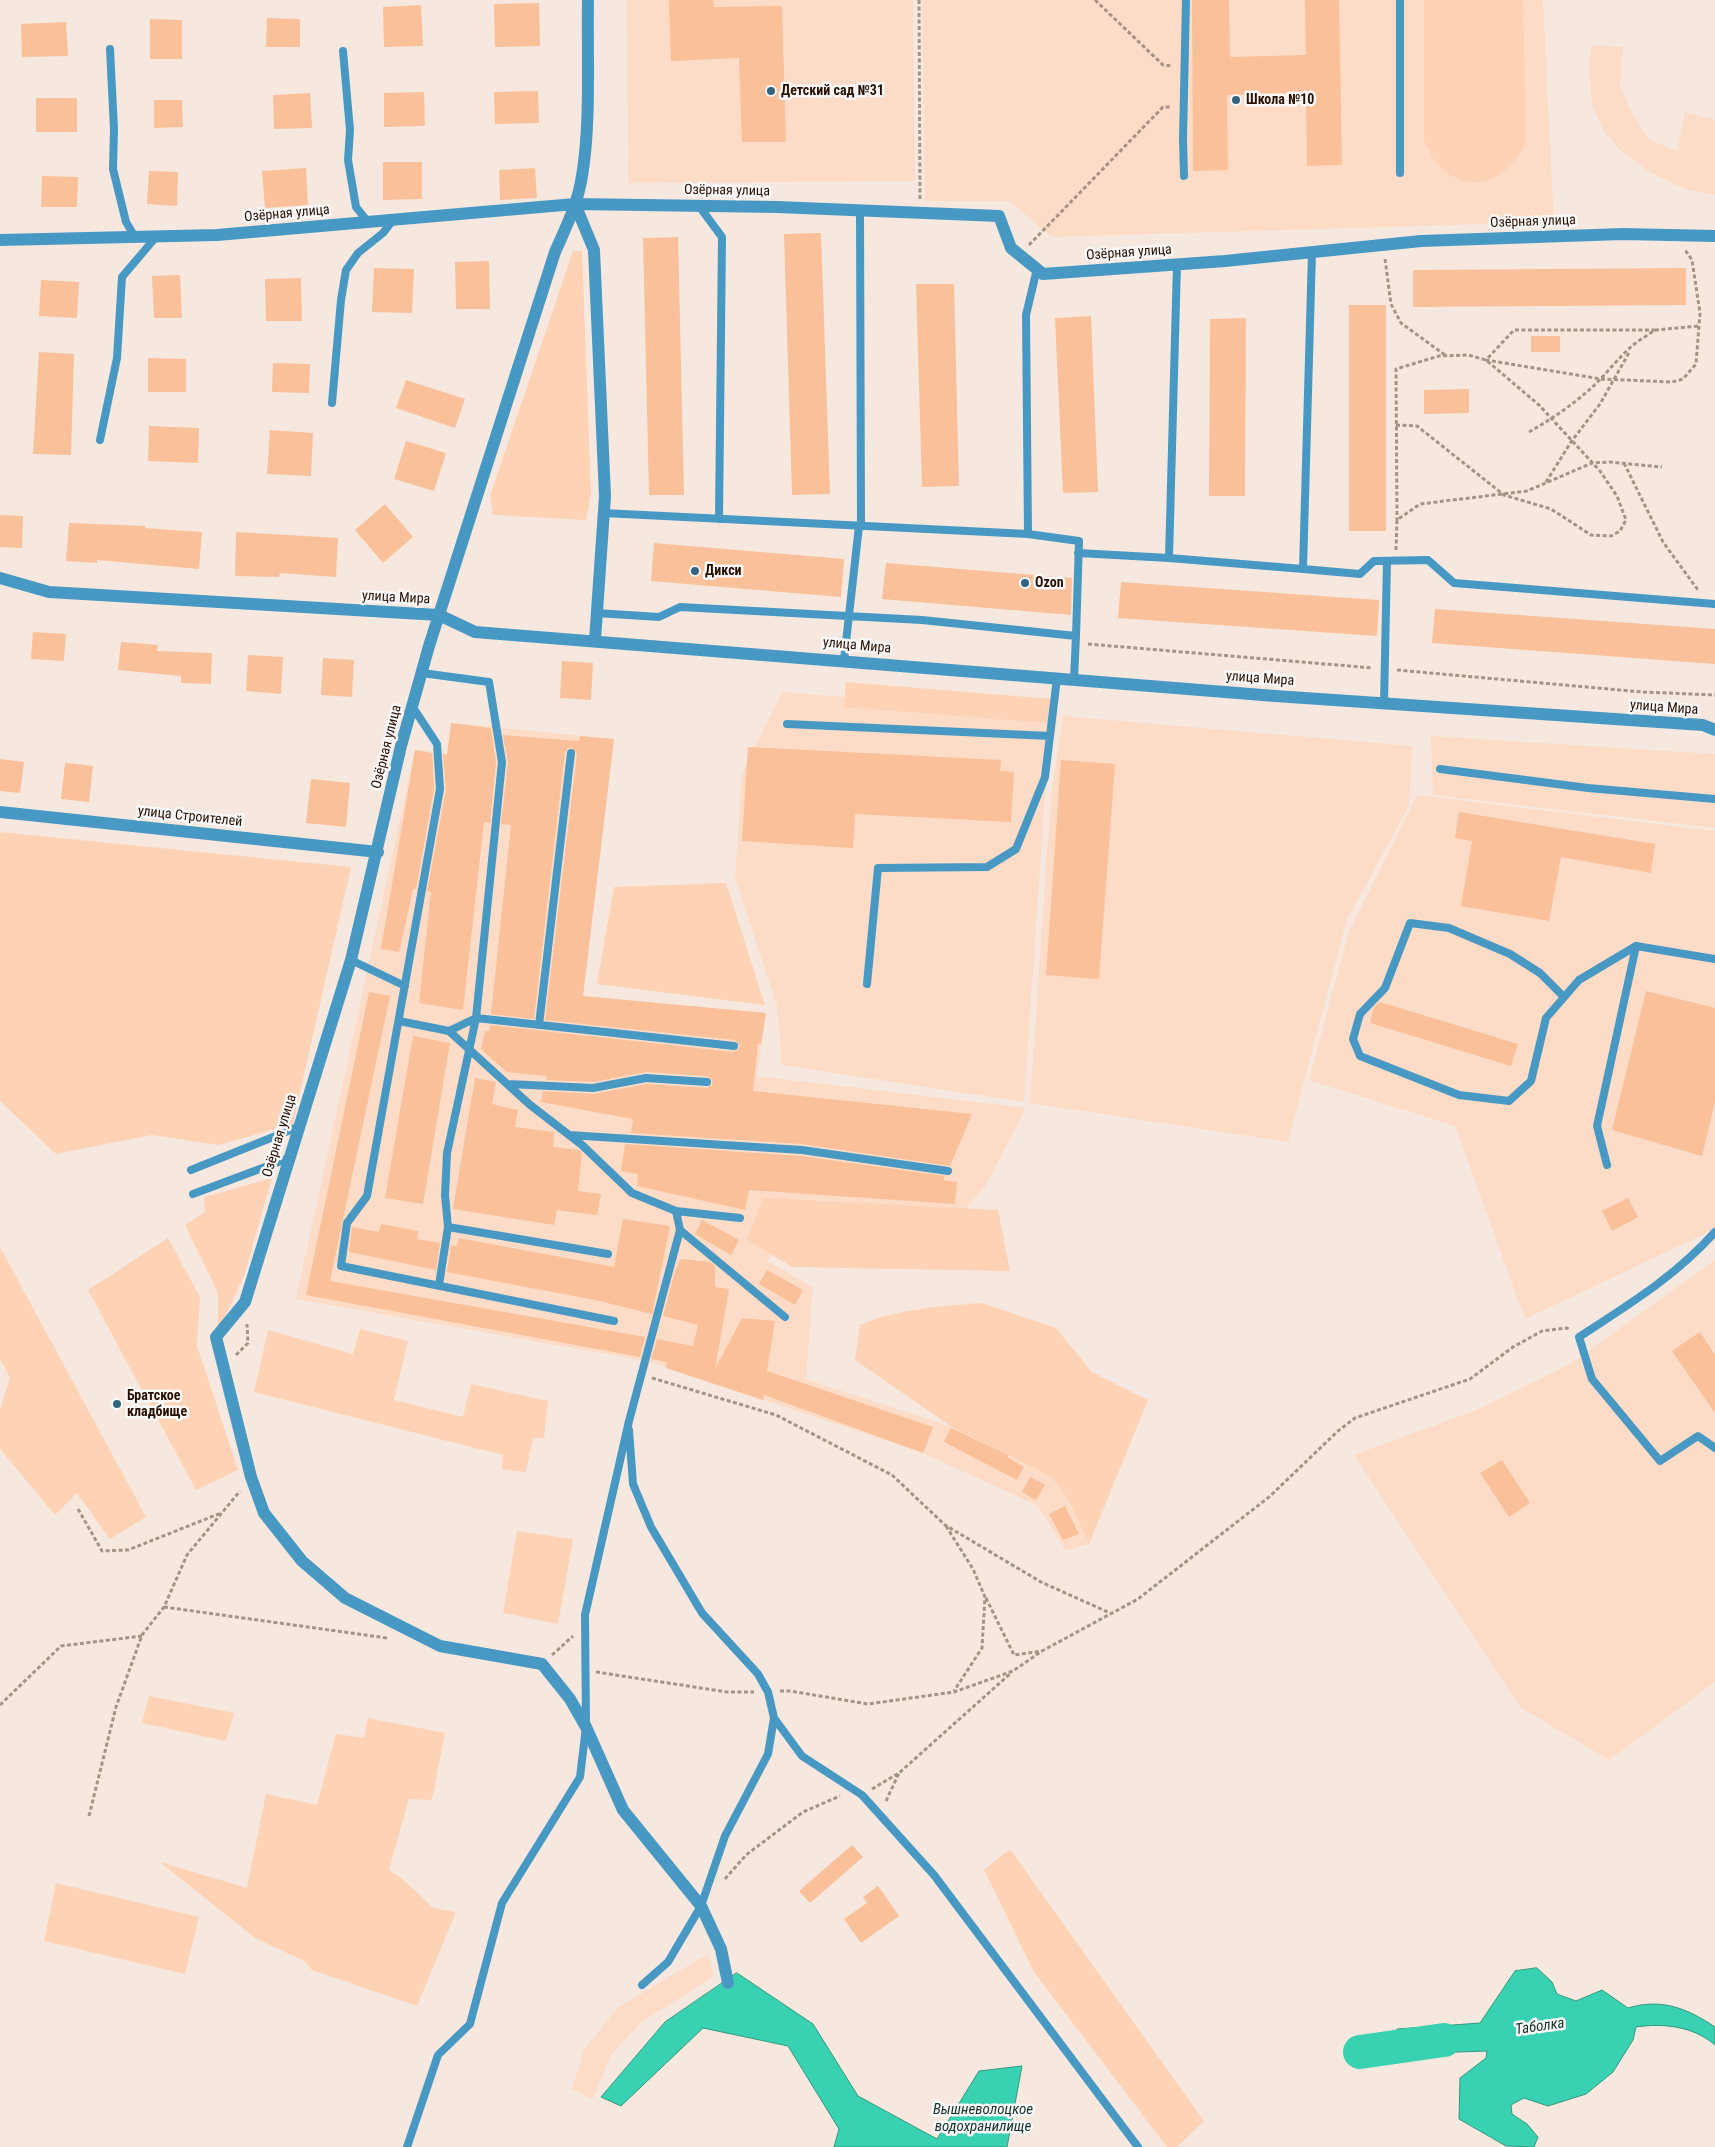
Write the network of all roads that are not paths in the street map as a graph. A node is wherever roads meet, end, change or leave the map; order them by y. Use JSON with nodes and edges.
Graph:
{"nodes":[{"id":1,"x":588,"y":0,"type":"edge"},
{"id":2,"x":1186,"y":0,"type":"edge"},
{"id":3,"x":1400,"y":0,"type":"edge"},
{"id":4,"x":110,"y":49,"type":"dead end"},
{"id":5,"x":343,"y":51,"type":"dead end"},
{"id":6,"x":1400,"y":173,"type":"dead end"},
{"id":7,"x":1184,"y":176,"type":"dead end"},
{"id":8,"x":576,"y":204,"type":"junction"},
{"id":9,"x":699,"y":206,"type":"junction"},
{"id":10,"x":860,"y":210,"type":"junction"},
{"id":11,"x":393,"y":220,"type":"junction"},
{"id":12,"x":368,"y":222,"type":"junction"},
{"id":13,"x":157,"y":236,"type":"junction"},
{"id":14,"x":1715,"y":236,"type":"edge"},
{"id":15,"x":135,"y":237,"type":"junction"},
{"id":16,"x":0,"y":240,"type":"edge"},
{"id":17,"x":1312,"y":252,"type":"junction"},
{"id":18,"x":1177,"y":264,"type":"junction"},
{"id":19,"x":1037,"y":269,"type":"junction"},
{"id":20,"x":332,"y":403,"type":"dead end"},
{"id":21,"x":100,"y":440,"type":"dead end"},
{"id":22,"x":603,"y":513,"type":"junction"},
{"id":23,"x":719,"y":519,"type":"junction"},
{"id":24,"x":860,"y":526,"type":"junction"},
{"id":25,"x":1028,"y":534,"type":"junction"},
{"id":26,"x":1078,"y":553,"type":"junction"},
{"id":27,"x":1169,"y":558,"type":"junction"},
{"id":28,"x":1391,"y":561,"type":"junction"},
{"id":29,"x":1304,"y":569,"type":"junction"},
{"id":30,"x":0,"y":578,"type":"edge"},
{"id":31,"x":1715,"y":604,"type":"edge"},
{"id":32,"x":596,"y":613,"type":"junction"},
{"id":33,"x":439,"y":615,"type":"junction"},
{"id":34,"x":850,"y":616,"type":"junction"},
{"id":35,"x":1076,"y":636,"type":"junction"},
{"id":36,"x":594,"y":640,"type":"junction"},
{"id":37,"x":844,"y":660,"type":"junction"},
{"id":38,"x":422,"y":673,"type":"junction"},
{"id":39,"x":1057,"y":678,"type":"junction"},
{"id":40,"x":1074,"y":679,"type":"junction"},
{"id":41,"x":1384,"y":703,"type":"junction"},
{"id":42,"x":412,"y":706,"type":"junction"},
{"id":43,"x":786,"y":724,"type":"dead end"},
{"id":44,"x":1715,"y":730,"type":"edge"},
{"id":45,"x":1050,"y":736,"type":"junction"},
{"id":46,"x":571,"y":753,"type":"dead end"},
{"id":47,"x":1440,"y":769,"type":"dead end"},
{"id":48,"x":1715,"y":799,"type":"edge"},
{"id":49,"x":0,"y":812,"type":"edge"},
{"id":50,"x":378,"y":852,"type":"junction"},
{"id":51,"x":1636,"y":946,"type":"junction"},
{"id":52,"x":1715,"y":959,"type":"edge"},
{"id":53,"x":351,"y":960,"type":"junction"},
{"id":54,"x":867,"y":984,"type":"dead end"},
{"id":55,"x":405,"y":986,"type":"junction"},
{"id":56,"x":1564,"y":997,"type":"junction"},
{"id":57,"x":476,"y":1018,"type":"junction"},
{"id":58,"x":398,"y":1021,"type":"junction"},
{"id":59,"x":539,"y":1025,"type":"junction"},
{"id":60,"x":449,"y":1031,"type":"junction"},
{"id":61,"x":734,"y":1046,"type":"dead end"},
{"id":62,"x":470,"y":1048,"type":"junction"},
{"id":63,"x":707,"y":1082,"type":"dead end"},
{"id":64,"x":508,"y":1084,"type":"junction"},
{"id":65,"x":298,"y":1127,"type":"junction"},
{"id":66,"x":569,"y":1135,"type":"junction"},
{"id":67,"x":289,"y":1158,"type":"junction"},
{"id":68,"x":1607,"y":1165,"type":"dead end"},
{"id":69,"x":190,"y":1170,"type":"dead end"},
{"id":70,"x":948,"y":1171,"type":"dead end"},
{"id":71,"x":193,"y":1194,"type":"dead end"},
{"id":72,"x":676,"y":1212,"type":"junction"},
{"id":73,"x":740,"y":1218,"type":"dead end"},
{"id":74,"x":448,"y":1227,"type":"junction"},
{"id":75,"x":680,"y":1230,"type":"junction"},
{"id":76,"x":1715,"y":1232,"type":"edge"},
{"id":77,"x":608,"y":1254,"type":"dead end"},
{"id":78,"x":439,"y":1285,"type":"junction"},
{"id":79,"x":785,"y":1318,"type":"dead end"},
{"id":80,"x":614,"y":1320,"type":"dead end"},
{"id":81,"x":629,"y":1420,"type":"junction"},
{"id":82,"x":1715,"y":1448,"type":"edge"},
{"id":83,"x":774,"y":1718,"type":"junction"},
{"id":84,"x":586,"y":1727,"type":"junction"},
{"id":85,"x":701,"y":1906,"type":"junction"},
{"id":86,"x":728,"y":1983,"type":"dead end"},
{"id":87,"x":642,"y":1986,"type":"dead end"},
{"id":88,"x":407,"y":2147,"type":"edge"},
{"id":89,"x":1138,"y":2147,"type":"edge"}],
"edges":[{"from":1,"to":8,"type":"street","name":"Озёрная улица"},
{"from":2,"to":7,"type":"lane"},
{"from":3,"to":6,"type":"lane"},
{"from":4,"to":15,"type":"lane"},
{"from":5,"to":12,"type":"lane"},
{"from":8,"to":9,"type":"street","name":"Озёрная улица"},
{"from":8,"to":11,"type":"street","name":"Озёрная улица"},
{"from":8,"to":22,"type":"street"},
{"from":8,"to":33,"type":"street","name":"Озёрная улица"},
{"from":9,"to":10,"type":"street","name":"Озёрная улица"},
{"from":9,"to":23,"type":"lane"},
{"from":10,"to":19,"type":"street","name":"Озёрная улица"},
{"from":10,"to":24,"type":"lane"},
{"from":11,"to":12,"type":"street","name":"Озёрная улица"},
{"from":11,"to":20,"type":"lane"},
{"from":12,"to":13,"type":"street","name":"Озёрная улица"},
{"from":13,"to":15,"type":"street","name":"Озёрная улица"},
{"from":13,"to":21,"type":"lane"},
{"from":14,"to":17,"type":"street","name":"Озёрная улица"},
{"from":15,"to":16,"type":"street","name":"Озёрная улица"},
{"from":17,"to":18,"type":"street","name":"Озёрная улица"},
{"from":17,"to":29,"type":"lane"},
{"from":18,"to":19,"type":"street","name":"Озёрная улица"},
{"from":18,"to":27,"type":"lane"},
{"from":19,"to":25,"type":"lane"},
{"from":22,"to":23,"type":"lane"},
{"from":22,"to":32,"type":"street"},
{"from":23,"to":24,"type":"lane"},
{"from":24,"to":25,"type":"lane"},
{"from":24,"to":34,"type":"lane"},
{"from":25,"to":26,"type":"lane"},
{"from":26,"to":27,"type":"lane"},
{"from":26,"to":35,"type":"lane"},
{"from":27,"to":29,"type":"lane"},
{"from":28,"to":29,"type":"lane"},
{"from":28,"to":31,"type":"lane"},
{"from":28,"to":41,"type":"lane"},
{"from":30,"to":33,"type":"street","name":"улица Мира"},
{"from":32,"to":34,"type":"lane"},
{"from":32,"to":36,"type":"street"},
{"from":33,"to":36,"type":"street","name":"улица Мира"},
{"from":33,"to":38,"type":"street","name":"Озёрная улица"},
{"from":34,"to":35,"type":"lane"},
{"from":34,"to":37,"type":"lane"},
{"from":35,"to":40,"type":"lane"},
{"from":36,"to":37,"type":"street","name":"улица Мира"},
{"from":37,"to":39,"type":"street","name":"улица Мира"},
{"from":38,"to":42,"type":"street","name":"Озёрная улица"},
{"from":38,"to":57,"type":"lane"},
{"from":39,"to":40,"type":"street","name":"улица Мира"},
{"from":39,"to":45,"type":"lane"},
{"from":40,"to":41,"type":"street","name":"улица Мира"},
{"from":41,"to":44,"type":"street","name":"улица Мира"},
{"from":42,"to":50,"type":"street","name":"Озёрная улица"},
{"from":42,"to":55,"type":"lane"},
{"from":43,"to":45,"type":"lane"},
{"from":45,"to":54,"type":"lane"},
{"from":46,"to":59,"type":"lane"},
{"from":47,"to":48,"type":"lane"},
{"from":49,"to":50,"type":"street","name":"улица Строителей"},
{"from":50,"to":53,"type":"street","name":"Озёрная улица"},
{"from":51,"to":52,"type":"lane"},
{"from":51,"to":56,"type":"lane"},
{"from":51,"to":68,"type":"lane"},
{"from":53,"to":55,"type":"lane"},
{"from":53,"to":65,"type":"street","name":"Озёрная улица"},
{"from":55,"to":58,"type":"lane"},
{"from":56,"to":56,"type":"lane"},
{"from":57,"to":59,"type":"lane"},
{"from":57,"to":60,"type":"lane"},
{"from":57,"to":62,"type":"lane"},
{"from":58,"to":60,"type":"lane"},
{"from":58,"to":78,"type":"lane"},
{"from":59,"to":61,"type":"lane"},
{"from":60,"to":62,"type":"lane"},
{"from":62,"to":64,"type":"lane"},
{"from":62,"to":74,"type":"lane"},
{"from":63,"to":64,"type":"lane"},
{"from":64,"to":66,"type":"lane"},
{"from":65,"to":67,"type":"street","name":"Озёрная улица"},
{"from":65,"to":69,"type":"lane"},
{"from":66,"to":70,"type":"lane"},
{"from":66,"to":72,"type":"lane"},
{"from":67,"to":71,"type":"lane"},
{"from":67,"to":84,"type":"street","name":"Озёрная улица"},
{"from":72,"to":73,"type":"lane"},
{"from":72,"to":75,"type":"lane"},
{"from":74,"to":77,"type":"lane"},
{"from":74,"to":78,"type":"lane"},
{"from":75,"to":79,"type":"lane"},
{"from":75,"to":81,"type":"lane"},
{"from":76,"to":82,"type":"lane"},
{"from":78,"to":80,"type":"lane"},
{"from":81,"to":83,"type":"lane"},
{"from":81,"to":84,"type":"lane"},
{"from":83,"to":85,"type":"lane"},
{"from":83,"to":89,"type":"lane"},
{"from":84,"to":85,"type":"street"},
{"from":84,"to":88,"type":"lane"},
{"from":85,"to":86,"type":"street"},
{"from":85,"to":87,"type":"lane"}]}
